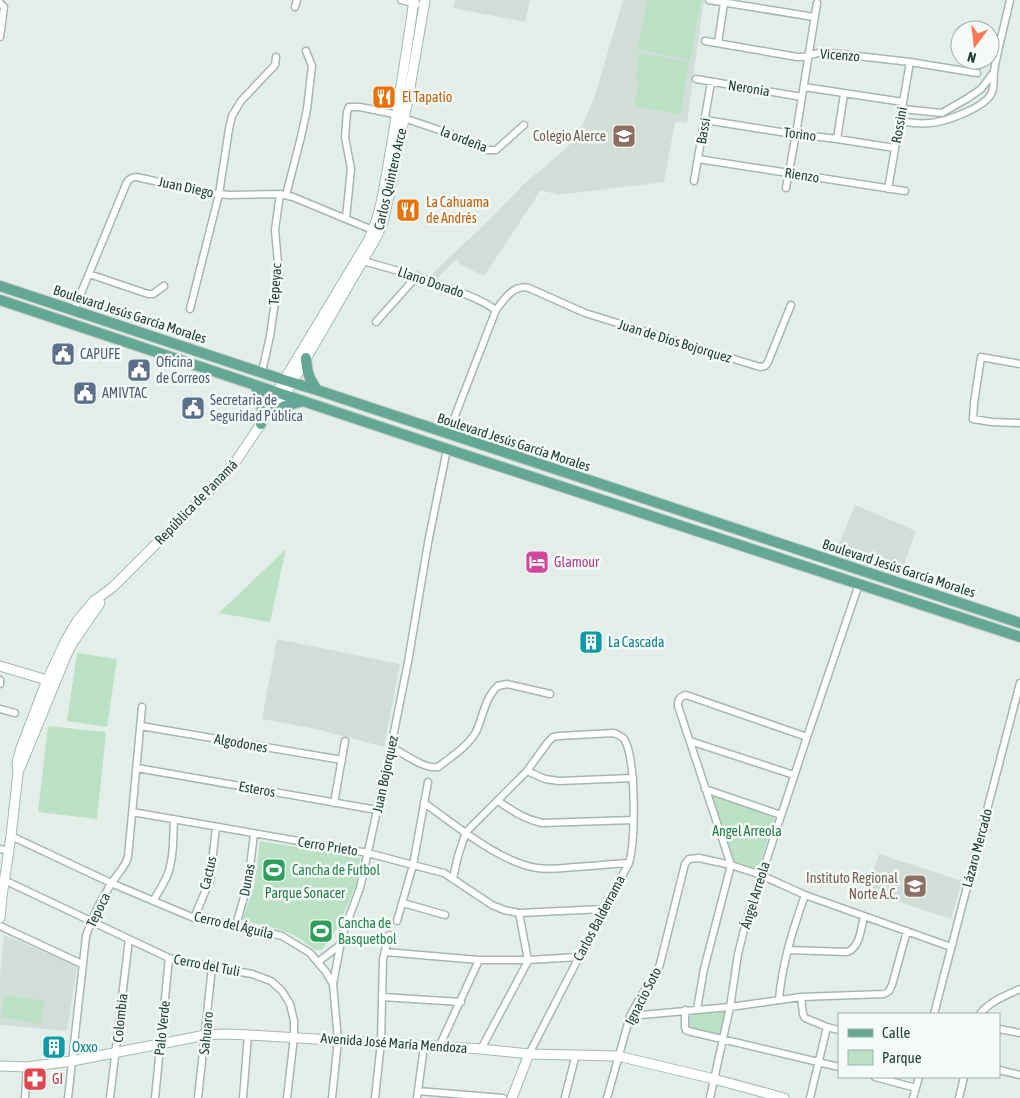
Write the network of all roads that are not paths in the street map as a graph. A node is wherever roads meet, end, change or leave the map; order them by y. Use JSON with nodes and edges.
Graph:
{"nodes":[{"id":1,"x":402,"y":0,"type":"edge"},
{"id":2,"x":709,"y":0,"type":"edge"},
{"id":3,"x":1010,"y":0,"type":"edge"},
{"id":4,"x":414,"y":1,"type":"edge"},
{"id":5,"x":0,"y":3,"type":"edge"},
{"id":6,"x":425,"y":3,"type":"edge"},
{"id":7,"x":724,"y":3,"type":"junction"},
{"id":8,"x":817,"y":3,"type":"dead end"},
{"id":9,"x":814,"y":17,"type":"junction"},
{"id":10,"x":0,"y":37,"type":"edge"},
{"id":11,"x":704,"y":41,"type":"dead end"},
{"id":12,"x":718,"y":43,"type":"junction"},
{"id":13,"x":306,"y":50,"type":"dead end"},
{"id":14,"x":808,"y":56,"type":"junction"},
{"id":15,"x":276,"y":57,"type":"dead end"},
{"id":16,"x":910,"y":62,"type":"junction"},
{"id":17,"x":994,"y":71,"type":"junction"},
{"id":18,"x":977,"y":73,"type":"dead end"},
{"id":19,"x":696,"y":79,"type":"dead end"},
{"id":20,"x":711,"y":82,"type":"junction"},
{"id":21,"x":804,"y":87,"type":"junction"},
{"id":22,"x":844,"y":94,"type":"junction"},
{"id":23,"x":802,"y":97,"type":"junction"},
{"id":24,"x":902,"y":106,"type":"junction"},
{"id":25,"x":942,"y":113,"type":"junction"},
{"id":26,"x":400,"y":117,"type":"junction"},
{"id":27,"x":705,"y":120,"type":"junction"},
{"id":28,"x":945,"y":120,"type":"junction"},
{"id":29,"x":900,"y":121,"type":"junction"},
{"id":30,"x":524,"y":125,"type":"dead end"},
{"id":31,"x":796,"y":134,"type":"junction"},
{"id":32,"x":837,"y":139,"type":"junction"},
{"id":33,"x":895,"y":148,"type":"junction"},
{"id":34,"x":698,"y":159,"type":"junction"},
{"id":35,"x":788,"y":173,"type":"junction"},
{"id":36,"x":694,"y":181,"type":"dead end"},
{"id":37,"x":786,"y":188,"type":"dead end"},
{"id":38,"x":888,"y":189,"type":"junction"},
{"id":39,"x":905,"y":191,"type":"dead end"},
{"id":40,"x":219,"y":194,"type":"junction"},
{"id":41,"x":283,"y":195,"type":"junction"},
{"id":42,"x":346,"y":218,"type":"junction"},
{"id":43,"x":376,"y":231,"type":"junction"},
{"id":44,"x":363,"y":261,"type":"junction"},
{"id":45,"x":88,"y":274,"type":"junction"},
{"id":46,"x":417,"y":276,"type":"junction"},
{"id":47,"x":0,"y":286,"type":"edge"},
{"id":48,"x":164,"y":286,"type":"dead end"},
{"id":49,"x":0,"y":300,"type":"edge"},
{"id":50,"x":791,"y":305,"type":"dead end"},
{"id":51,"x":190,"y":309,"type":"dead end"},
{"id":52,"x":74,"y":310,"type":"junction"},
{"id":53,"x":496,"y":310,"type":"junction"},
{"id":54,"x":329,"y":312,"type":"junction"},
{"id":55,"x":376,"y":322,"type":"dead end"},
{"id":56,"x":306,"y":358,"type":"junction"},
{"id":57,"x":1020,"y":364,"type":"edge"},
{"id":58,"x":262,"y":372,"type":"junction"},
{"id":59,"x":288,"y":381,"type":"junction"},
{"id":60,"x":254,"y":384,"type":"junction"},
{"id":61,"x":317,"y":390,"type":"junction"},
{"id":62,"x":281,"y":393,"type":"junction"},
{"id":63,"x":303,"y":400,"type":"junction"},
{"id":64,"x":270,"y":410,"type":"junction"},
{"id":65,"x":1020,"y":423,"type":"edge"},
{"id":66,"x":260,"y":424,"type":"junction"},
{"id":67,"x":448,"y":434,"type":"junction"},
{"id":68,"x":447,"y":449,"type":"junction"},
{"id":69,"x":819,"y":556,"type":"junction"},
{"id":70,"x":814,"y":569,"type":"junction"},
{"id":71,"x":859,"y":584,"type":"junction"},
{"id":72,"x":109,"y":590,"type":"junction"},
{"id":73,"x":89,"y":619,"type":"junction"},
{"id":74,"x":1020,"y":623,"type":"edge"},
{"id":75,"x":1020,"y":637,"type":"edge"},
{"id":76,"x":0,"y":666,"type":"edge"},
{"id":77,"x":0,"y":680,"type":"edge"},
{"id":78,"x":46,"y":680,"type":"junction"},
{"id":79,"x":1020,"y":682,"type":"edge"},
{"id":80,"x":0,"y":684,"type":"edge"},
{"id":81,"x":550,"y":694,"type":"dead end"},
{"id":82,"x":142,"y":707,"type":"dead end"},
{"id":83,"x":0,"y":710,"type":"edge"},
{"id":84,"x":15,"y":713,"type":"dead end"},
{"id":85,"x":141,"y":726,"type":"junction"},
{"id":86,"x":807,"y":737,"type":"junction"},
{"id":87,"x":345,"y":741,"type":"dead end"},
{"id":88,"x":690,"y":741,"type":"junction"},
{"id":89,"x":392,"y":747,"type":"junction"},
{"id":90,"x":342,"y":760,"type":"junction"},
{"id":91,"x":24,"y":761,"type":"junction"},
{"id":92,"x":137,"y":768,"type":"junction"},
{"id":93,"x":527,"y":771,"type":"junction"},
{"id":94,"x":18,"y":773,"type":"junction"},
{"id":95,"x":794,"y":775,"type":"junction"},
{"id":96,"x":633,"y":778,"type":"junction"},
{"id":97,"x":428,"y":782,"type":"dead end"},
{"id":98,"x":705,"y":790,"type":"junction"},
{"id":99,"x":498,"y":801,"type":"junction"},
{"id":100,"x":334,"y":803,"type":"junction"},
{"id":101,"x":424,"y":803,"type":"junction"},
{"id":102,"x":376,"y":810,"type":"junction"},
{"id":103,"x":132,"y":812,"type":"junction"},
{"id":104,"x":782,"y":815,"type":"junction"},
{"id":105,"x":174,"y":820,"type":"junction"},
{"id":106,"x":633,"y":820,"type":"junction"},
{"id":107,"x":216,"y":827,"type":"junction"},
{"id":108,"x":466,"y":832,"type":"junction"},
{"id":109,"x":254,"y":834,"type":"junction"},
{"id":110,"x":11,"y":836,"type":"junction"},
{"id":111,"x":4,"y":850,"type":"edge"},
{"id":112,"x":368,"y":853,"type":"junction"},
{"id":113,"x":629,"y":863,"type":"junction"},
{"id":114,"x":413,"y":864,"type":"junction"},
{"id":115,"x":731,"y":866,"type":"junction"},
{"id":116,"x":761,"y":875,"type":"junction"},
{"id":117,"x":453,"y":878,"type":"junction"},
{"id":118,"x":4,"y":880,"type":"junction"},
{"id":119,"x":111,"y":883,"type":"junction"},
{"id":120,"x":805,"y":895,"type":"junction"},
{"id":121,"x":1,"y":896,"type":"edge"},
{"id":122,"x":153,"y":901,"type":"junction"},
{"id":123,"x":403,"y":903,"type":"junction"},
{"id":124,"x":604,"y":909,"type":"junction"},
{"id":125,"x":520,"y":913,"type":"junction"},
{"id":126,"x":445,"y":915,"type":"dead end"},
{"id":127,"x":864,"y":917,"type":"junction"},
{"id":128,"x":0,"y":918,"type":"edge"},
{"id":129,"x":194,"y":918,"type":"junction"},
{"id":130,"x":91,"y":920,"type":"junction"},
{"id":131,"x":397,"y":920,"type":"dead end"},
{"id":132,"x":236,"y":925,"type":"junction"},
{"id":133,"x":0,"y":926,"type":"edge"},
{"id":134,"x":907,"y":931,"type":"junction"},
{"id":135,"x":389,"y":935,"type":"dead end"},
{"id":136,"x":129,"y":939,"type":"junction"},
{"id":137,"x":340,"y":945,"type":"junction"},
{"id":138,"x":951,"y":947,"type":"junction"},
{"id":139,"x":788,"y":950,"type":"junction"},
{"id":140,"x":385,"y":952,"type":"junction"},
{"id":141,"x":579,"y":957,"type":"junction"},
{"id":142,"x":169,"y":958,"type":"junction"},
{"id":143,"x":479,"y":960,"type":"junction"},
{"id":144,"x":528,"y":960,"type":"junction"},
{"id":145,"x":318,"y":962,"type":"junction"},
{"id":146,"x":82,"y":964,"type":"junction"},
{"id":147,"x":212,"y":967,"type":"junction"},
{"id":148,"x":333,"y":984,"type":"junction"},
{"id":149,"x":1020,"y":988,"type":"edge"},
{"id":150,"x":382,"y":997,"type":"junction"},
{"id":151,"x":801,"y":997,"type":"junction"},
{"id":152,"x":779,"y":1000,"type":"junction"},
{"id":153,"x":461,"y":1002,"type":"junction"},
{"id":154,"x":730,"y":1007,"type":"junction"},
{"id":155,"x":684,"y":1010,"type":"junction"},
{"id":156,"x":698,"y":1010,"type":"junction"},
{"id":157,"x":934,"y":1013,"type":"edge"},
{"id":158,"x":981,"y":1013,"type":"edge"},
{"id":159,"x":630,"y":1016,"type":"junction"},
{"id":160,"x":827,"y":1027,"type":"junction"},
{"id":161,"x":1000,"y":1028,"type":"edge"},
{"id":162,"x":838,"y":1030,"type":"edge"},
{"id":163,"x":1020,"y":1033,"type":"edge"},
{"id":164,"x":206,"y":1035,"type":"junction"},
{"id":165,"x":248,"y":1035,"type":"junction"},
{"id":166,"x":294,"y":1037,"type":"junction"},
{"id":167,"x":338,"y":1040,"type":"junction"},
{"id":168,"x":723,"y":1040,"type":"junction"},
{"id":169,"x":381,"y":1042,"type":"junction"},
{"id":170,"x":160,"y":1044,"type":"junction"},
{"id":171,"x":424,"y":1046,"type":"junction"},
{"id":172,"x":440,"y":1047,"type":"junction"},
{"id":173,"x":481,"y":1049,"type":"junction"},
{"id":174,"x":116,"y":1052,"type":"junction"},
{"id":175,"x":529,"y":1054,"type":"junction"},
{"id":176,"x":576,"y":1054,"type":"junction"},
{"id":177,"x":618,"y":1056,"type":"junction"},
{"id":178,"x":72,"y":1061,"type":"junction"},
{"id":179,"x":819,"y":1062,"type":"junction"},
{"id":180,"x":0,"y":1066,"type":"edge"},
{"id":181,"x":26,"y":1067,"type":"junction"},
{"id":182,"x":838,"y":1067,"type":"edge"},
{"id":183,"x":1000,"y":1070,"type":"edge"},
{"id":184,"x":1020,"y":1075,"type":"edge"},
{"id":185,"x":878,"y":1078,"type":"edge"},
{"id":186,"x":918,"y":1078,"type":"edge"},
{"id":187,"x":964,"y":1078,"type":"edge"},
{"id":188,"x":714,"y":1079,"type":"junction"},
{"id":189,"x":916,"y":1088,"type":"junction"},
{"id":190,"x":417,"y":1094,"type":"edge"},
{"id":191,"x":565,"y":1097,"type":"edge"},
{"id":192,"x":607,"y":1097,"type":"edge"},
{"id":193,"x":25,"y":1098,"type":"edge"},
{"id":194,"x":68,"y":1098,"type":"edge"},
{"id":195,"x":110,"y":1098,"type":"edge"},
{"id":196,"x":155,"y":1098,"type":"edge"},
{"id":197,"x":198,"y":1098,"type":"edge"},
{"id":198,"x":243,"y":1098,"type":"edge"},
{"id":199,"x":287,"y":1098,"type":"edge"},
{"id":200,"x":332,"y":1098,"type":"edge"},
{"id":201,"x":375,"y":1098,"type":"edge"},
{"id":202,"x":503,"y":1098,"type":"edge"},
{"id":203,"x":512,"y":1098,"type":"edge"},
{"id":204,"x":616,"y":1098,"type":"edge"},
{"id":205,"x":710,"y":1098,"type":"edge"},
{"id":206,"x":784,"y":1098,"type":"edge"},
{"id":207,"x":810,"y":1098,"type":"edge"},
{"id":208,"x":913,"y":1098,"type":"edge"},
{"id":209,"x":959,"y":1098,"type":"edge"}],
"edges":[{"from":1,"to":4,"type":"street"},
{"from":2,"to":7,"type":"street"},
{"from":3,"to":17,"type":"street"},
{"from":4,"to":6,"type":"street"},
{"from":4,"to":26,"type":"main road","name":"Carlos Quintero Arce"},
{"from":5,"to":10,"type":"street"},
{"from":6,"to":26,"type":"main road","name":"Carlos Quintero Arce"},
{"from":7,"to":9,"type":"street"},
{"from":7,"to":12,"type":"street"},
{"from":8,"to":9,"type":"street"},
{"from":9,"to":14,"type":"street"},
{"from":11,"to":12,"type":"street","name":"Vicenzo"},
{"from":12,"to":14,"type":"street","name":"Vicenzo"},
{"from":13,"to":41,"type":"street","name":"Tepeyac"},
{"from":14,"to":16,"type":"street","name":"Vicenzo"},
{"from":14,"to":21,"type":"street"},
{"from":15,"to":40,"type":"street"},
{"from":16,"to":18,"type":"street","name":"Vicenzo"},
{"from":16,"to":24,"type":"street","name":"Rossini"},
{"from":17,"to":25,"type":"street"},
{"from":17,"to":28,"type":"street"},
{"from":19,"to":20,"type":"street","name":"Neronia"},
{"from":20,"to":23,"type":"street","name":"Neronia"},
{"from":20,"to":27,"type":"street","name":"Bassi"},
{"from":21,"to":22,"type":"street"},
{"from":21,"to":23,"type":"street"},
{"from":22,"to":24,"type":"street"},
{"from":22,"to":32,"type":"street"},
{"from":23,"to":31,"type":"street"},
{"from":24,"to":25,"type":"street"},
{"from":24,"to":29,"type":"street","name":"Rossini"},
{"from":25,"to":28,"type":"street"},
{"from":26,"to":30,"type":"street","name":"la ordeña"},
{"from":26,"to":42,"type":"street"},
{"from":26,"to":43,"type":"main road","name":"Carlos Quintero Arce"},
{"from":27,"to":31,"type":"street","name":"Torino"},
{"from":27,"to":34,"type":"street","name":"Bassi"},
{"from":28,"to":29,"type":"street"},
{"from":29,"to":33,"type":"street","name":"Rossini"},
{"from":31,"to":32,"type":"street","name":"Torino"},
{"from":31,"to":35,"type":"street"},
{"from":32,"to":33,"type":"street","name":"Torino"},
{"from":33,"to":38,"type":"street","name":"Rossini"},
{"from":34,"to":35,"type":"street","name":"Rienzo"},
{"from":34,"to":36,"type":"street","name":"Bassi"},
{"from":35,"to":37,"type":"street"},
{"from":35,"to":38,"type":"street","name":"Rienzo"},
{"from":38,"to":39,"type":"street","name":"Rienzo"},
{"from":40,"to":41,"type":"street","name":"Juan Diego"},
{"from":40,"to":45,"type":"street","name":"Juan Diego"},
{"from":40,"to":51,"type":"street"},
{"from":41,"to":42,"type":"street","name":"Juan Diego"},
{"from":41,"to":58,"type":"street","name":"Tepeyac"},
{"from":42,"to":43,"type":"street","name":"Juan Diego"},
{"from":43,"to":44,"type":"main road","name":"Carlos Quintero Arce"},
{"from":43,"to":54,"type":"main road","name":"Carlos Quintero Arce"},
{"from":44,"to":46,"type":"street","name":"Llano Dorado"},
{"from":44,"to":54,"type":"main road","name":"Carlos Quintero Arce"},
{"from":45,"to":48,"type":"street"},
{"from":45,"to":52,"type":"street","name":"Juan Diego"},
{"from":46,"to":53,"type":"street","name":"Llano Dorado"},
{"from":46,"to":55,"type":"street"},
{"from":47,"to":52,"type":"main road","name":"Boulevard Jesús García Morales"},
{"from":49,"to":60,"type":"main road","name":"Boulevard Jesús García Morales"},
{"from":50,"to":53,"type":"street","name":"Juan de Dios Bojorquez"},
{"from":52,"to":58,"type":"main road","name":"Boulevard Jesús García Morales"},
{"from":53,"to":67,"type":"street"},
{"from":54,"to":56,"type":"main road","name":"Carlos Quintero Arce"},
{"from":54,"to":59,"type":"main road","name":"Carlos Quintero Arce"},
{"from":56,"to":59,"type":"main road","name":"Carlos Quintero Arce"},
{"from":56,"to":61,"type":"main road"},
{"from":57,"to":65,"type":"street"},
{"from":58,"to":59,"type":"main road","name":"Boulevard Jesús García Morales"},
{"from":59,"to":61,"type":"main road","name":"Boulevard Jesús García Morales"},
{"from":59,"to":62,"type":"main road","name":"Carlos Quintero Arce"},
{"from":60,"to":62,"type":"main road","name":"Boulevard Jesús García Morales"},
{"from":60,"to":66,"type":"main road"},
{"from":61,"to":67,"type":"main road","name":"Boulevard Jesús García Morales"},
{"from":62,"to":63,"type":"main road","name":"Boulevard Jesús García Morales"},
{"from":62,"to":64,"type":"main road","name":"República de Panamá"},
{"from":63,"to":64,"type":"main road"},
{"from":63,"to":68,"type":"main road","name":"Boulevard Jesús García Morales"},
{"from":64,"to":66,"type":"main road","name":"República de Panamá"},
{"from":66,"to":72,"type":"main road","name":"República de Panamá"},
{"from":67,"to":69,"type":"main road","name":"Boulevard Jesús García Morales"},
{"from":68,"to":70,"type":"main road","name":"Boulevard Jesús García Morales"},
{"from":68,"to":89,"type":"street","name":"Juan Bojorquez"},
{"from":69,"to":70,"type":"main road"},
{"from":69,"to":74,"type":"main road","name":"Boulevard Jesús García Morales"},
{"from":70,"to":71,"type":"main road","name":"Boulevard Jesús García Morales"},
{"from":71,"to":75,"type":"main road","name":"Boulevard Jesús García Morales"},
{"from":71,"to":86,"type":"street","name":"Ángel Arreola"},
{"from":72,"to":73,"type":"main road","name":"República de Panamá"},
{"from":72,"to":78,"type":"main road","name":"República de Panamá"},
{"from":73,"to":78,"type":"main road"},
{"from":73,"to":91,"type":"main road","name":"República de Panamá"},
{"from":76,"to":78,"type":"main road"},
{"from":77,"to":80,"type":"street"},
{"from":78,"to":91,"type":"main road"},
{"from":78,"to":94,"type":"main road","name":"República de Panamá"},
{"from":79,"to":138,"type":"street","name":"Lázaro Mercado"},
{"from":81,"to":89,"type":"street"},
{"from":82,"to":85,"type":"street","name":"Tepoca"},
{"from":83,"to":84,"type":"street"},
{"from":85,"to":90,"type":"street","name":"Algodones"},
{"from":85,"to":92,"type":"street","name":"Tepoca"},
{"from":86,"to":88,"type":"street"},
{"from":86,"to":95,"type":"street","name":"Ángel Arreola"},
{"from":87,"to":90,"type":"street"},
{"from":88,"to":95,"type":"street"},
{"from":88,"to":98,"type":"street"},
{"from":89,"to":102,"type":"street","name":"Juan Bojorquez"},
{"from":90,"to":100,"type":"street"},
{"from":91,"to":94,"type":"main road","name":"República de Panamá"},
{"from":92,"to":100,"type":"street","name":"Esteros"},
{"from":92,"to":103,"type":"street","name":"Tepoca"},
{"from":93,"to":96,"type":"street"},
{"from":93,"to":96,"type":"street","name":"Carlos Balderrama"},
{"from":93,"to":99,"type":"street"},
{"from":94,"to":110,"type":"main road","name":"República de Panamá"},
{"from":95,"to":104,"type":"street","name":"Ángel Arreola"},
{"from":96,"to":106,"type":"street","name":"Carlos Balderrama"},
{"from":97,"to":101,"type":"street"},
{"from":98,"to":104,"type":"street"},
{"from":98,"to":115,"type":"street"},
{"from":99,"to":106,"type":"street"},
{"from":99,"to":108,"type":"street"},
{"from":100,"to":102,"type":"street","name":"Esteros"},
{"from":101,"to":108,"type":"street"},
{"from":101,"to":114,"type":"street"},
{"from":102,"to":112,"type":"street","name":"Juan Bojorquez"},
{"from":103,"to":105,"type":"street","name":"Cerro Prieto"},
{"from":103,"to":119,"type":"street","name":"Tepoca"},
{"from":104,"to":116,"type":"street","name":"Ángel Arreola"},
{"from":105,"to":107,"type":"street","name":"Cerro Prieto"},
{"from":105,"to":122,"type":"street"},
{"from":106,"to":113,"type":"street","name":"Carlos Balderrama"},
{"from":107,"to":109,"type":"street","name":"Cerro Prieto"},
{"from":107,"to":129,"type":"street","name":"Cactus"},
{"from":108,"to":113,"type":"street"},
{"from":108,"to":117,"type":"street"},
{"from":109,"to":112,"type":"street","name":"Cerro Prieto"},
{"from":109,"to":132,"type":"street","name":"Dunas"},
{"from":110,"to":111,"type":"main road","name":"República de Panamá"},
{"from":110,"to":119,"type":"street","name":"Cerro del Águila"},
{"from":111,"to":118,"type":"main road","name":"República de Panamá"},
{"from":112,"to":114,"type":"street","name":"Cerro Prieto"},
{"from":112,"to":137,"type":"street","name":"Juan Bojorquez"},
{"from":113,"to":124,"type":"street","name":"Carlos Balderrama"},
{"from":114,"to":117,"type":"street","name":"Cerro Prieto"},
{"from":114,"to":123,"type":"street"},
{"from":115,"to":116,"type":"street"},
{"from":115,"to":156,"type":"street"},
{"from":115,"to":159,"type":"street","name":"Ignacio Soto"},
{"from":116,"to":120,"type":"street"},
{"from":116,"to":154,"type":"street","name":"Ángel Arreola"},
{"from":117,"to":125,"type":"street","name":"Cerro Prieto"},
{"from":118,"to":121,"type":"main road","name":"República de Panamá"},
{"from":118,"to":130,"type":"street","name":"Cerro del Tuli"},
{"from":119,"to":122,"type":"street","name":"Cerro del Águila"},
{"from":119,"to":130,"type":"street","name":"Tepoca"},
{"from":120,"to":127,"type":"street"},
{"from":120,"to":139,"type":"street"},
{"from":121,"to":128,"type":"main road","name":"República de Panamá"},
{"from":122,"to":129,"type":"street","name":"Cerro del Águila"},
{"from":123,"to":126,"type":"street"},
{"from":123,"to":131,"type":"street"},
{"from":124,"to":125,"type":"street","name":"Cerro Prieto"},
{"from":124,"to":141,"type":"street","name":"Carlos Balderrama"},
{"from":125,"to":144,"type":"street"},
{"from":127,"to":134,"type":"street"},
{"from":127,"to":139,"type":"street"},
{"from":129,"to":132,"type":"street","name":"Cerro del Águila"},
{"from":130,"to":136,"type":"street","name":"Cerro del Tuli"},
{"from":130,"to":146,"type":"street","name":"Tepoca"},
{"from":132,"to":145,"type":"street","name":"Cerro del Águila"},
{"from":133,"to":146,"type":"street"},
{"from":134,"to":138,"type":"street"},
{"from":134,"to":151,"type":"street"},
{"from":135,"to":140,"type":"street"},
{"from":136,"to":142,"type":"street","name":"Cerro del Tuli"},
{"from":136,"to":174,"type":"street","name":"Colombia"},
{"from":137,"to":145,"type":"street"},
{"from":137,"to":148,"type":"street","name":"Juan Bojorquez"},
{"from":138,"to":157,"type":"street","name":"Lázaro Mercado"},
{"from":139,"to":152,"type":"street"},
{"from":140,"to":143,"type":"street"},
{"from":140,"to":150,"type":"street"},
{"from":141,"to":144,"type":"street"},
{"from":141,"to":175,"type":"street","name":"Carlos Balderrama"},
{"from":142,"to":147,"type":"street","name":"Cerro del Tuli"},
{"from":142,"to":170,"type":"street","name":"Palo Verde"},
{"from":143,"to":144,"type":"street"},
{"from":143,"to":153,"type":"street"},
{"from":144,"to":173,"type":"street"},
{"from":145,"to":148,"type":"street","name":"Cerro del Águila"},
{"from":146,"to":178,"type":"street","name":"Tepoca"},
{"from":147,"to":164,"type":"street","name":"Sahuaro"},
{"from":147,"to":166,"type":"street","name":"Cerro del Tuli"},
{"from":148,"to":167,"type":"street","name":"Juan Bojorquez"},
{"from":149,"to":158,"type":"street"},
{"from":150,"to":153,"type":"street"},
{"from":150,"to":169,"type":"street"},
{"from":151,"to":152,"type":"street"},
{"from":151,"to":160,"type":"street"},
{"from":152,"to":154,"type":"street"},
{"from":153,"to":172,"type":"street"},
{"from":154,"to":156,"type":"street"},
{"from":154,"to":168,"type":"street","name":"Ángel Arreola"},
{"from":155,"to":156,"type":"street"},
{"from":155,"to":159,"type":"street"},
{"from":155,"to":168,"type":"street"},
{"from":159,"to":177,"type":"street","name":"Ignacio Soto"},
{"from":160,"to":162,"type":"street"},
{"from":160,"to":179,"type":"street"},
{"from":161,"to":163,"type":"street"},
{"from":164,"to":165,"type":"main road","name":"Avenida José María Mendoza"},
{"from":164,"to":170,"type":"main road","name":"Avenida José María Mendoza"},
{"from":164,"to":197,"type":"street","name":"Sahuaro"},
{"from":165,"to":166,"type":"main road","name":"Avenida José María Mendoza"},
{"from":165,"to":198,"type":"street"},
{"from":166,"to":167,"type":"main road","name":"Avenida José María Mendoza"},
{"from":166,"to":199,"type":"street","name":"Cerro del Tuli"},
{"from":167,"to":169,"type":"main road","name":"Avenida José María Mendoza"},
{"from":167,"to":200,"type":"street","name":"Juan Bojorquez"},
{"from":168,"to":179,"type":"street"},
{"from":168,"to":188,"type":"street","name":"Ángel Arreola"},
{"from":169,"to":171,"type":"main road","name":"Avenida José María Mendoza"},
{"from":169,"to":201,"type":"street"},
{"from":170,"to":174,"type":"main road","name":"Avenida José María Mendoza"},
{"from":170,"to":196,"type":"street","name":"Palo Verde"},
{"from":171,"to":172,"type":"main road","name":"Avenida José María Mendoza"},
{"from":171,"to":190,"type":"street"},
{"from":172,"to":173,"type":"main road","name":"Avenida José María Mendoza"},
{"from":173,"to":175,"type":"main road","name":"Avenida José María Mendoza"},
{"from":174,"to":178,"type":"main road","name":"Avenida José María Mendoza"},
{"from":174,"to":195,"type":"street","name":"Colombia"},
{"from":175,"to":176,"type":"main road","name":"Avenida José María Mendoza"},
{"from":175,"to":203,"type":"main road","name":"Carlos Balderrama"},
{"from":176,"to":177,"type":"main road","name":"Avenida José María Mendoza"},
{"from":176,"to":191,"type":"street"},
{"from":177,"to":188,"type":"main road","name":"Avenida José María Mendoza"},
{"from":177,"to":192,"type":"street","name":"Ignacio Soto"},
{"from":178,"to":181,"type":"main road","name":"Avenida José María Mendoza"},
{"from":178,"to":194,"type":"street","name":"Tepoca"},
{"from":179,"to":182,"type":"street"},
{"from":179,"to":207,"type":"street"},
{"from":180,"to":181,"type":"main road","name":"Avenida José María Mendoza"},
{"from":181,"to":193,"type":"street"},
{"from":183,"to":184,"type":"street"},
{"from":185,"to":189,"type":"street"},
{"from":186,"to":189,"type":"street"},
{"from":187,"to":209,"type":"street"},
{"from":188,"to":205,"type":"street","name":"Ángel Arreola"},
{"from":188,"to":206,"type":"main road","name":"Avenida José María Mendoza"},
{"from":189,"to":208,"type":"street"},
{"from":190,"to":202,"type":"street"},
{"from":192,"to":204,"type":"street"}]}
